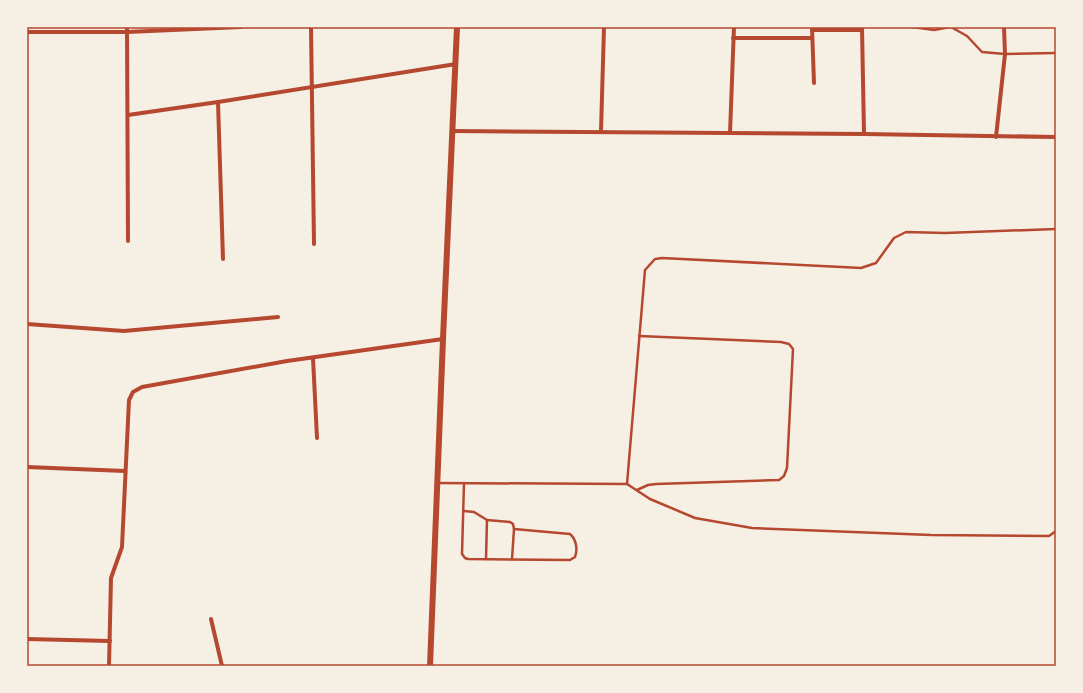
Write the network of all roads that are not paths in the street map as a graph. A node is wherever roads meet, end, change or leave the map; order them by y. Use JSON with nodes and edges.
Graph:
{"nodes":[{"id":1,"x":241,"y":27,"type":"edge"},
{"id":2,"x":311,"y":27,"type":"edge"},
{"id":3,"x":458,"y":27,"type":"edge"},
{"id":4,"x":604,"y":27,"type":"edge"},
{"id":5,"x":734,"y":27,"type":"edge"},
{"id":6,"x":912,"y":27,"type":"edge"},
{"id":7,"x":950,"y":27,"type":"edge"},
{"id":8,"x":1004,"y":27,"type":"edge"},
{"id":9,"x":861,"y":28,"type":"edge"},
{"id":10,"x":812,"y":29,"type":"edge"},
{"id":11,"x":127,"y":30,"type":"edge"},
{"id":12,"x":27,"y":32,"type":"edge"},
{"id":13,"x":733,"y":38,"type":"junction"},
{"id":14,"x":812,"y":38,"type":"junction"},
{"id":15,"x":1056,"y":53,"type":"edge"},
{"id":16,"x":1006,"y":54,"type":"junction"},
{"id":17,"x":456,"y":64,"type":"junction"},
{"id":18,"x":814,"y":83,"type":"dead end"},
{"id":19,"x":313,"y":87,"type":"junction"},
{"id":20,"x":218,"y":102,"type":"junction"},
{"id":21,"x":128,"y":115,"type":"junction"},
{"id":22,"x":452,"y":131,"type":"junction"},
{"id":23,"x":601,"y":132,"type":"junction"},
{"id":24,"x":730,"y":133,"type":"junction"},
{"id":25,"x":864,"y":134,"type":"junction"},
{"id":26,"x":996,"y":137,"type":"junction"},
{"id":27,"x":1056,"y":137,"type":"edge"},
{"id":28,"x":1056,"y":229,"type":"edge"},
{"id":29,"x":128,"y":241,"type":"dead end"},
{"id":30,"x":314,"y":244,"type":"dead end"},
{"id":31,"x":223,"y":260,"type":"dead end"},
{"id":32,"x":278,"y":317,"type":"dead end"},
{"id":33,"x":27,"y":324,"type":"edge"},
{"id":34,"x":639,"y":336,"type":"junction"},
{"id":35,"x":443,"y":339,"type":"junction"},
{"id":36,"x":313,"y":358,"type":"junction"},
{"id":37,"x":317,"y":438,"type":"dead end"},
{"id":38,"x":27,"y":467,"type":"edge"},
{"id":39,"x":125,"y":471,"type":"junction"},
{"id":40,"x":437,"y":483,"type":"junction"},
{"id":41,"x":464,"y":483,"type":"junction"},
{"id":42,"x":627,"y":484,"type":"junction"},
{"id":43,"x":637,"y":490,"type":"junction"},
{"id":44,"x":464,"y":511,"type":"junction"},
{"id":45,"x":488,"y":520,"type":"junction"},
{"id":46,"x":514,"y":529,"type":"junction"},
{"id":47,"x":1056,"y":531,"type":"edge"},
{"id":48,"x":486,"y":559,"type":"junction"},
{"id":49,"x":512,"y":559,"type":"junction"},
{"id":50,"x":211,"y":619,"type":"dead end"},
{"id":51,"x":27,"y":639,"type":"edge"},
{"id":52,"x":110,"y":641,"type":"junction"},
{"id":53,"x":109,"y":666,"type":"edge"},
{"id":54,"x":222,"y":666,"type":"edge"},
{"id":55,"x":430,"y":666,"type":"edge"}],
"edges":[{"from":1,"to":11,"type":"street"},
{"from":2,"to":19,"type":"street"},
{"from":3,"to":17,"type":"street"},
{"from":4,"to":23,"type":"street"},
{"from":5,"to":13,"type":"street"},
{"from":6,"to":7,"type":"lane"},
{"from":7,"to":16,"type":"lane"},
{"from":8,"to":16,"type":"street"},
{"from":9,"to":10,"type":"street"},
{"from":9,"to":25,"type":"street"},
{"from":10,"to":14,"type":"street"},
{"from":11,"to":12,"type":"street"},
{"from":11,"to":21,"type":"street"},
{"from":13,"to":14,"type":"street"},
{"from":13,"to":24,"type":"street"},
{"from":14,"to":18,"type":"street"},
{"from":15,"to":16,"type":"lane"},
{"from":16,"to":26,"type":"street"},
{"from":17,"to":19,"type":"street"},
{"from":17,"to":22,"type":"street"},
{"from":19,"to":20,"type":"street"},
{"from":19,"to":30,"type":"street"},
{"from":20,"to":21,"type":"street"},
{"from":20,"to":31,"type":"street"},
{"from":21,"to":29,"type":"street"},
{"from":22,"to":23,"type":"street"},
{"from":22,"to":35,"type":"street"},
{"from":23,"to":24,"type":"street"},
{"from":24,"to":25,"type":"street"},
{"from":25,"to":26,"type":"street"},
{"from":26,"to":27,"type":"street"},
{"from":28,"to":34,"type":"lane"},
{"from":32,"to":33,"type":"street"},
{"from":34,"to":42,"type":"lane"},
{"from":34,"to":43,"type":"lane"},
{"from":35,"to":36,"type":"street"},
{"from":35,"to":40,"type":"street"},
{"from":36,"to":37,"type":"street"},
{"from":36,"to":39,"type":"street"},
{"from":38,"to":39,"type":"street"},
{"from":39,"to":52,"type":"street"},
{"from":40,"to":41,"type":"lane"},
{"from":40,"to":55,"type":"street"},
{"from":41,"to":42,"type":"lane"},
{"from":41,"to":44,"type":"lane"},
{"from":42,"to":43,"type":"lane"},
{"from":43,"to":47,"type":"lane"},
{"from":44,"to":45,"type":"lane"},
{"from":44,"to":48,"type":"lane"},
{"from":45,"to":46,"type":"lane"},
{"from":45,"to":48,"type":"lane"},
{"from":46,"to":49,"type":"lane"},
{"from":46,"to":49,"type":"lane"},
{"from":48,"to":49,"type":"lane"},
{"from":50,"to":54,"type":"street"},
{"from":51,"to":52,"type":"street"},
{"from":52,"to":53,"type":"street"}]}
